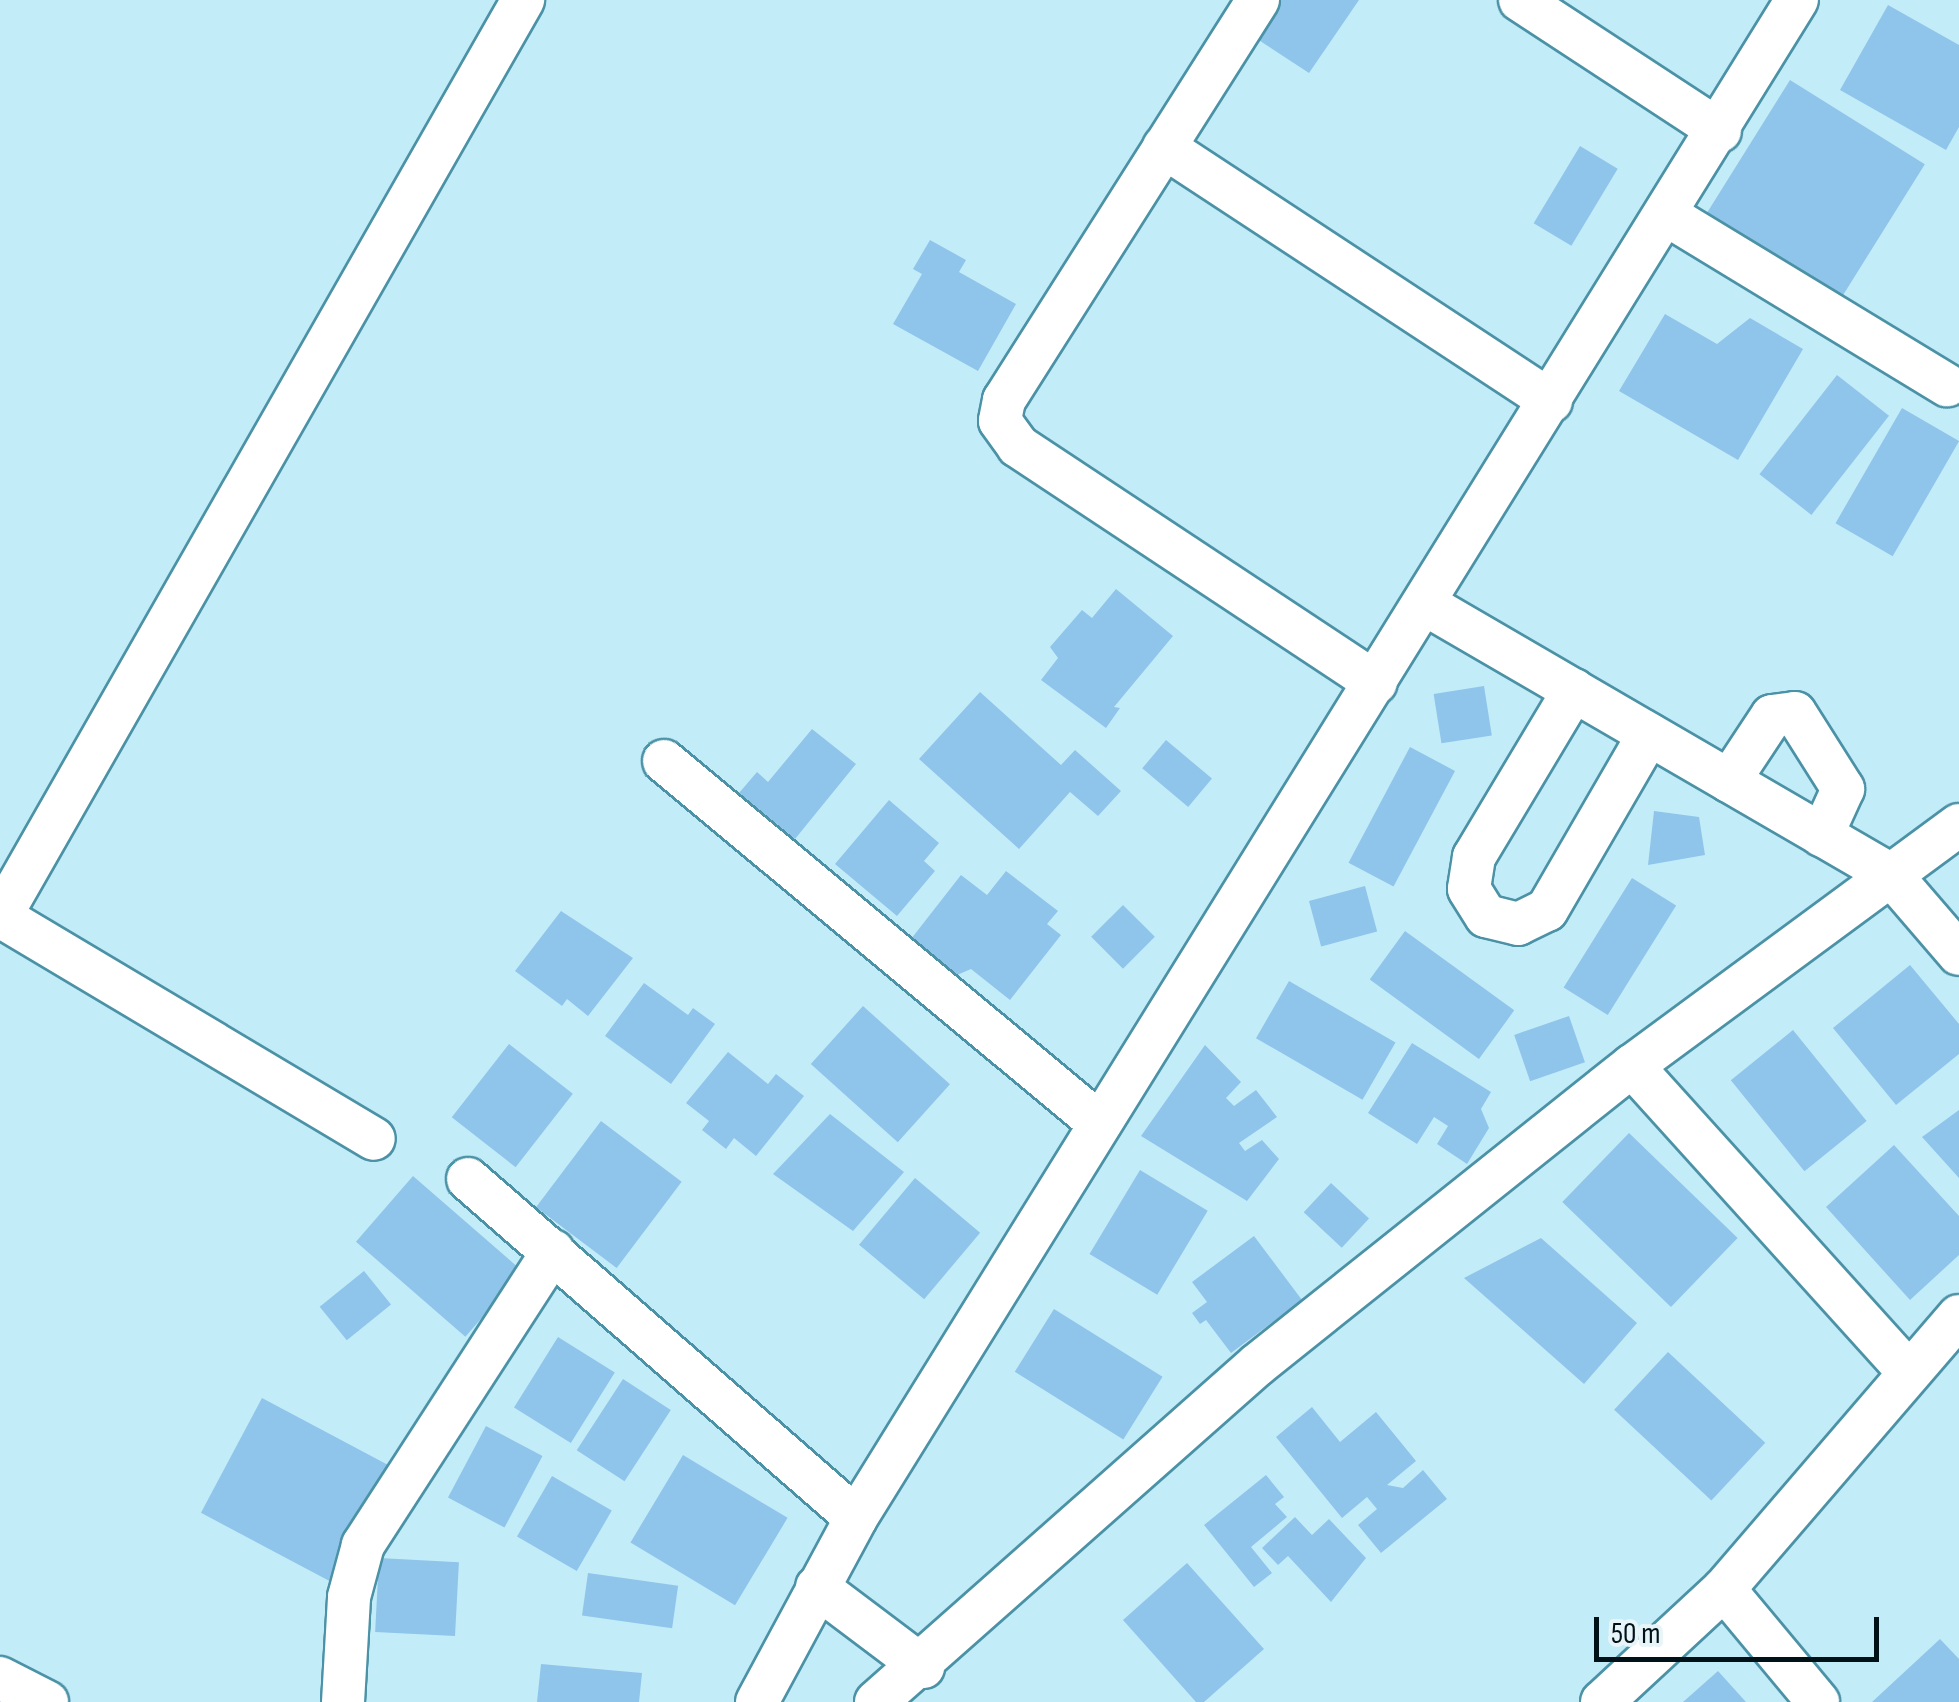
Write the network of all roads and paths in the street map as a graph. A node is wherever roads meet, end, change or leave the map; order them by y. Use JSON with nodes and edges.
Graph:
{"nodes":[{"id":1,"x":522,"y":0,"type":"edge"},
{"id":2,"x":1258,"y":0,"type":"edge"},
{"id":3,"x":1520,"y":0,"type":"edge"},
{"id":4,"x":1796,"y":0,"type":"edge"},
{"id":5,"x":1720,"y":131,"type":"junction"},
{"id":6,"x":1164,"y":147,"type":"junction"},
{"id":7,"x":1667,"y":216,"type":"junction"},
{"id":8,"x":1947,"y":385,"type":"dead end"},
{"id":9,"x":1551,"y":401,"type":"junction"},
{"id":10,"x":1425,"y":604,"type":"junction"},
{"id":11,"x":1376,"y":683,"type":"junction"},
{"id":12,"x":1574,"y":690,"type":"junction"},
{"id":13,"x":1649,"y":734,"type":"junction"},
{"id":14,"x":664,"y":761,"type":"dead end"},
{"id":15,"x":1729,"y":781,"type":"junction"},
{"id":16,"x":1959,"y":825,"type":"edge"},
{"id":17,"x":1822,"y":835,"type":"junction"},
{"id":18,"x":1891,"y":875,"type":"junction"},
{"id":19,"x":0,"y":916,"type":"edge"},
{"id":20,"x":1959,"y":954,"type":"edge"},
{"id":21,"x":1632,"y":1066,"type":"junction"},
{"id":22,"x":1100,"y":1124,"type":"junction"},
{"id":23,"x":374,"y":1139,"type":"dead end"},
{"id":24,"x":468,"y":1179,"type":"dead end"},
{"id":25,"x":553,"y":1251,"type":"junction"},
{"id":26,"x":1959,"y":1316,"type":"edge"},
{"id":27,"x":1908,"y":1370,"type":"junction"},
{"id":28,"x":856,"y":1518,"type":"junction"},
{"id":29,"x":817,"y":1587,"type":"junction"},
{"id":30,"x":1724,"y":1589,"type":"junction"},
{"id":31,"x":923,"y":1667,"type":"junction"},
{"id":32,"x":0,"y":1678,"type":"edge"},
{"id":33,"x":47,"y":1702,"type":"edge"},
{"id":34,"x":342,"y":1702,"type":"edge"},
{"id":35,"x":757,"y":1702,"type":"edge"},
{"id":36,"x":876,"y":1702,"type":"edge"},
{"id":37,"x":1602,"y":1702,"type":"edge"},
{"id":38,"x":1818,"y":1702,"type":"edge"}],
"edges":[{"from":1,"to":19,"type":"street"},
{"from":2,"to":6,"type":"street"},
{"from":3,"to":5,"type":"street"},
{"from":4,"to":5,"type":"street"},
{"from":5,"to":7,"type":"street"},
{"from":6,"to":9,"type":"street"},
{"from":6,"to":11,"type":"street"},
{"from":7,"to":8,"type":"street"},
{"from":7,"to":9,"type":"street"},
{"from":9,"to":10,"type":"street"},
{"from":10,"to":11,"type":"street"},
{"from":10,"to":12,"type":"street"},
{"from":11,"to":22,"type":"street"},
{"from":12,"to":13,"type":"street"},
{"from":12,"to":13,"type":"street"},
{"from":13,"to":15,"type":"street"},
{"from":14,"to":22,"type":"street"},
{"from":15,"to":17,"type":"street"},
{"from":15,"to":17,"type":"street"},
{"from":16,"to":18,"type":"street"},
{"from":17,"to":18,"type":"street"},
{"from":18,"to":20,"type":"street"},
{"from":18,"to":21,"type":"street"},
{"from":19,"to":23,"type":"street"},
{"from":21,"to":27,"type":"street"},
{"from":21,"to":31,"type":"street"},
{"from":22,"to":28,"type":"street"},
{"from":24,"to":25,"type":"street"},
{"from":25,"to":28,"type":"street"},
{"from":25,"to":34,"type":"street"},
{"from":26,"to":27,"type":"street"},
{"from":27,"to":30,"type":"street"},
{"from":28,"to":29,"type":"street"},
{"from":29,"to":31,"type":"street"},
{"from":29,"to":35,"type":"street"},
{"from":30,"to":37,"type":"street"},
{"from":30,"to":38,"type":"street"},
{"from":31,"to":36,"type":"street"},
{"from":32,"to":33,"type":"street"}]}
